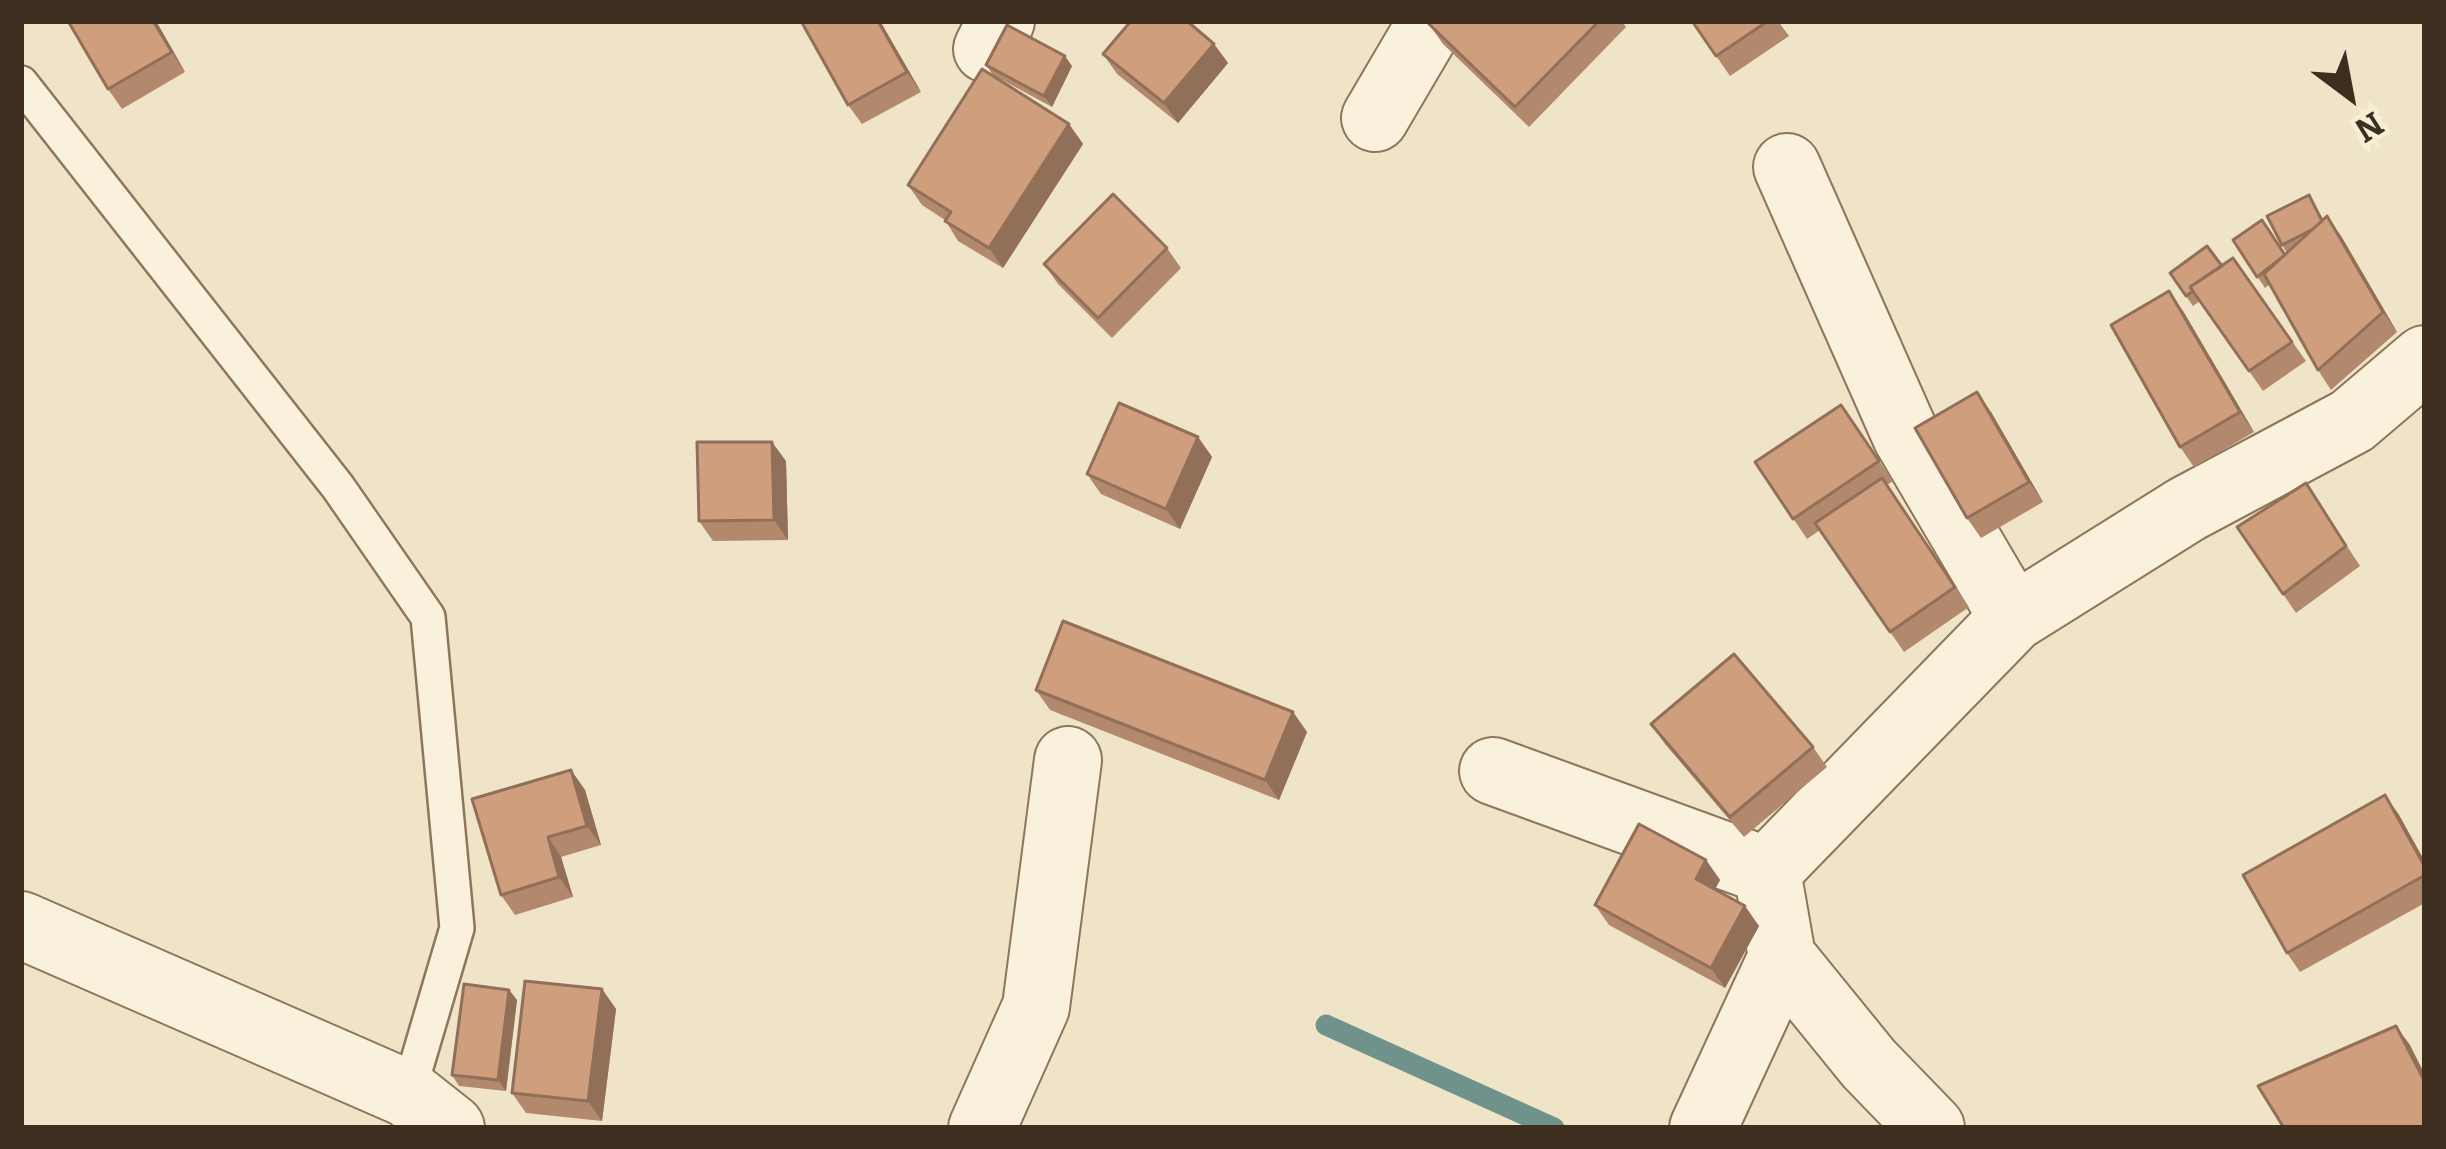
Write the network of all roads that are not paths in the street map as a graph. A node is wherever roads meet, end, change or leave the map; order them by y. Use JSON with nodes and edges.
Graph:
{"nodes":[{"id":1,"x":1432,"y":21,"type":"edge"},
{"id":2,"x":21,"y":83,"type":"edge"},
{"id":3,"x":1375,"y":118,"type":"dead end"},
{"id":4,"x":1787,"y":167,"type":"dead end"},
{"id":5,"x":2425,"y":359,"type":"edge"},
{"id":6,"x":2013,"y":618,"type":"junction"},
{"id":7,"x":1068,"y":760,"type":"dead end"},
{"id":8,"x":1493,"y":771,"type":"dead end"},
{"id":9,"x":1767,"y":871,"type":"junction"},
{"id":10,"x":21,"y":926,"type":"edge"},
{"id":11,"x":1782,"y":958,"type":"junction"},
{"id":12,"x":430,"y":1111,"type":"edge"},
{"id":13,"x":982,"y":1128,"type":"edge"},
{"id":14,"x":1703,"y":1128,"type":"edge"},
{"id":15,"x":1931,"y":1128,"type":"edge"}],
"edges":[{"from":1,"to":3,"type":"street"},
{"from":2,"to":12,"type":"lane"},
{"from":4,"to":6,"type":"street"},
{"from":5,"to":6,"type":"street"},
{"from":6,"to":9,"type":"street"},
{"from":7,"to":13,"type":"street"},
{"from":8,"to":9,"type":"street"},
{"from":9,"to":11,"type":"street"},
{"from":10,"to":12,"type":"street"},
{"from":11,"to":14,"type":"street"},
{"from":11,"to":15,"type":"street"}]}
